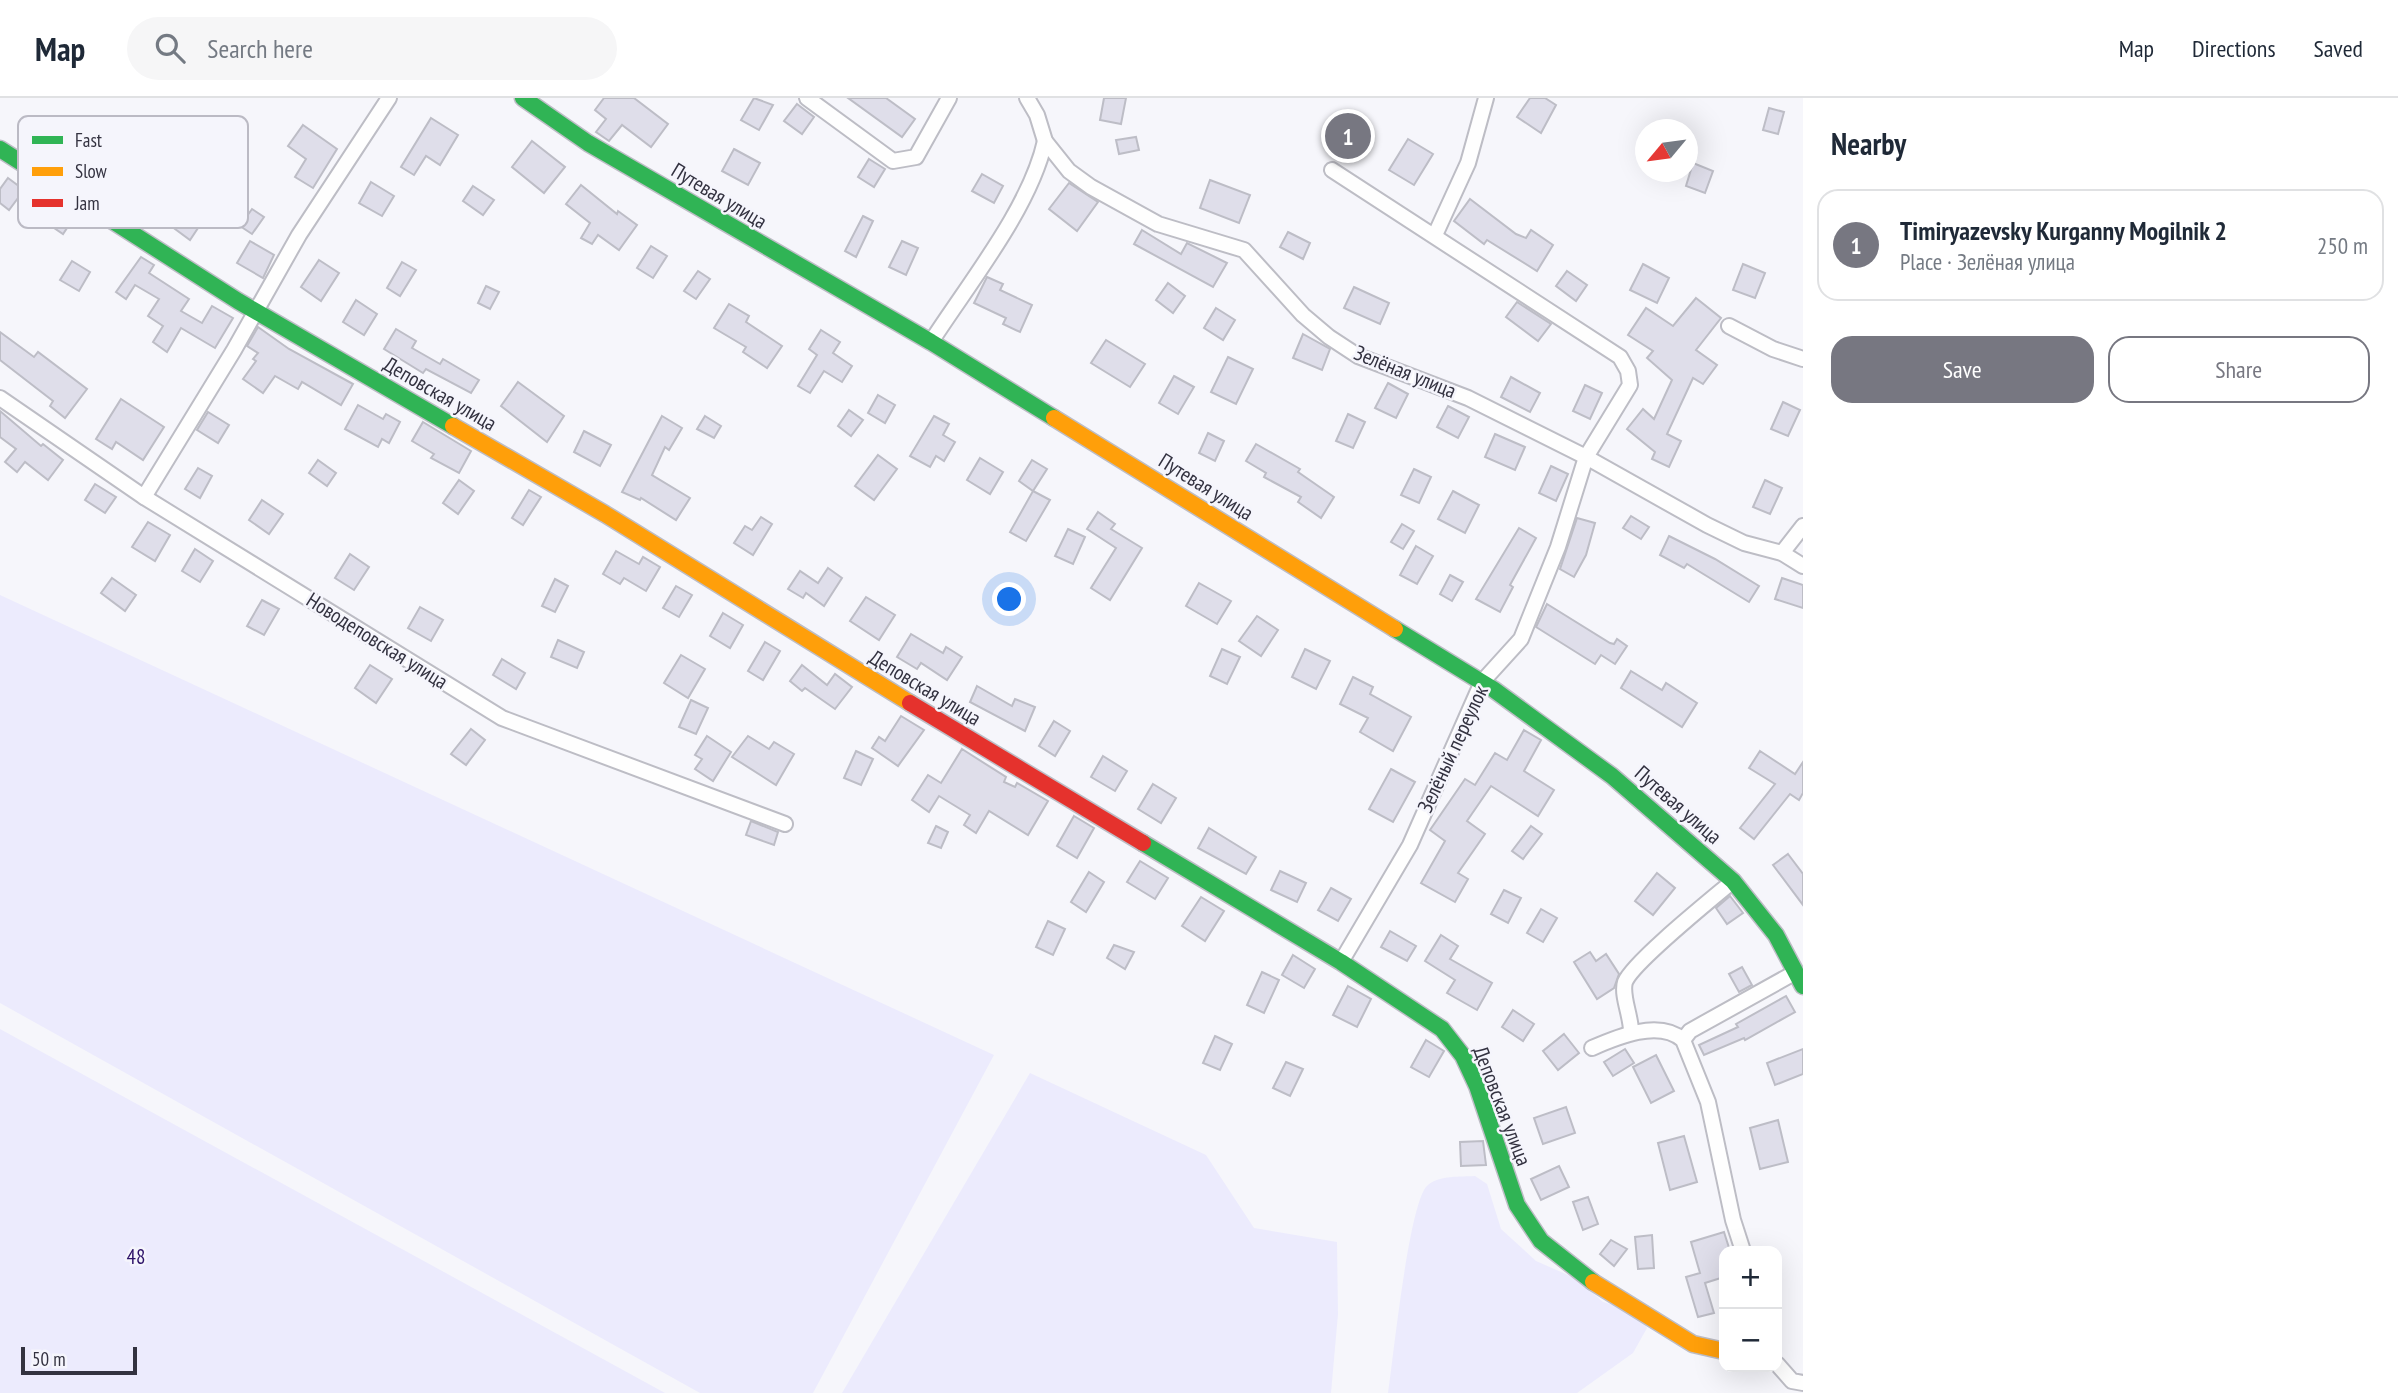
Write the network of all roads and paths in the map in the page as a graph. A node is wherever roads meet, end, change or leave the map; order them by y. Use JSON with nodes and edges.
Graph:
{"nodes":[{"id":1,"x":389,"y":98,"type":"edge"},
{"id":2,"x":523,"y":98,"type":"edge"},
{"id":3,"x":807,"y":98,"type":"edge"},
{"id":4,"x":949,"y":98,"type":"edge"},
{"id":5,"x":1027,"y":98,"type":"edge"},
{"id":6,"x":1486,"y":98,"type":"edge"},
{"id":7,"x":1045,"y":141,"type":"junction"},
{"id":8,"x":0,"y":149,"type":"edge"},
{"id":9,"x":18,"y":160,"type":"edge"},
{"id":10,"x":1332,"y":170,"type":"dead end"},
{"id":11,"x":124,"y":228,"type":"edge"},
{"id":12,"x":1435,"y":235,"type":"junction"},
{"id":13,"x":256,"y":312,"type":"junction"},
{"id":14,"x":1729,"y":326,"type":"dead end"},
{"id":15,"x":931,"y":342,"type":"junction"},
{"id":16,"x":1803,"y":359,"type":"edge"},
{"id":17,"x":0,"y":398,"type":"edge"},
{"id":18,"x":1586,"y":457,"type":"junction"},
{"id":19,"x":144,"y":496,"type":"junction"},
{"id":20,"x":1803,"y":526,"type":"edge"},
{"id":21,"x":1782,"y":553,"type":"junction"},
{"id":22,"x":1803,"y":566,"type":"edge"},
{"id":23,"x":1482,"y":682,"type":"junction"},
{"id":24,"x":785,"y":824,"type":"dead end"},
{"id":25,"x":1733,"y":881,"type":"junction"},
{"id":26,"x":1340,"y":962,"type":"junction"},
{"id":27,"x":1800,"y":979,"type":"edge"},
{"id":28,"x":1631,"y":1031,"type":"junction"},
{"id":29,"x":1684,"y":1040,"type":"junction"},
{"id":30,"x":1592,"y":1048,"type":"dead end"},
{"id":31,"x":1741,"y":1246,"type":"edge"},
{"id":32,"x":1719,"y":1351,"type":"edge"},
{"id":33,"x":1782,"y":1370,"type":"edge"},
{"id":34,"x":1803,"y":1383,"type":"edge"}],
"edges":[{"from":1,"to":13,"type":"street"},
{"from":2,"to":15,"type":"street","name":"Путевая улица"},
{"from":3,"to":4,"type":"street"},
{"from":5,"to":7,"type":"street","name":"Зелёная улица"},
{"from":6,"to":12,"type":"street"},
{"from":7,"to":15,"type":"street"},
{"from":7,"to":18,"type":"street","name":"Зелёная улица"},
{"from":8,"to":9,"type":"street","name":"Деповская улица"},
{"from":10,"to":12,"type":"street"},
{"from":11,"to":13,"type":"street","name":"Деповская улица"},
{"from":12,"to":18,"type":"street","name":"Зелёный переулок"},
{"from":13,"to":19,"type":"street"},
{"from":13,"to":26,"type":"street","name":"Деповская улица"},
{"from":14,"to":16,"type":"street"},
{"from":15,"to":23,"type":"street","name":"Путевая улица"},
{"from":17,"to":19,"type":"street","name":"Новодеповская улица"},
{"from":18,"to":21,"type":"street","name":"Зелёная улица"},
{"from":18,"to":23,"type":"street","name":"Зелёный переулок"},
{"from":19,"to":24,"type":"street","name":"Новодеповская улица"},
{"from":20,"to":21,"type":"street"},
{"from":21,"to":22,"type":"street","name":"Зелёная улица"},
{"from":23,"to":25,"type":"street","name":"Путевая улица"},
{"from":23,"to":26,"type":"street","name":"Зелёный переулок"},
{"from":25,"to":27,"type":"street","name":"Путевая улица"},
{"from":25,"to":28,"type":"street"},
{"from":26,"to":32,"type":"street","name":"Деповская улица"},
{"from":27,"to":29,"type":"street"},
{"from":28,"to":29,"type":"street"},
{"from":28,"to":30,"type":"street"},
{"from":29,"to":31,"type":"street"},
{"from":33,"to":34,"type":"street"}]}
